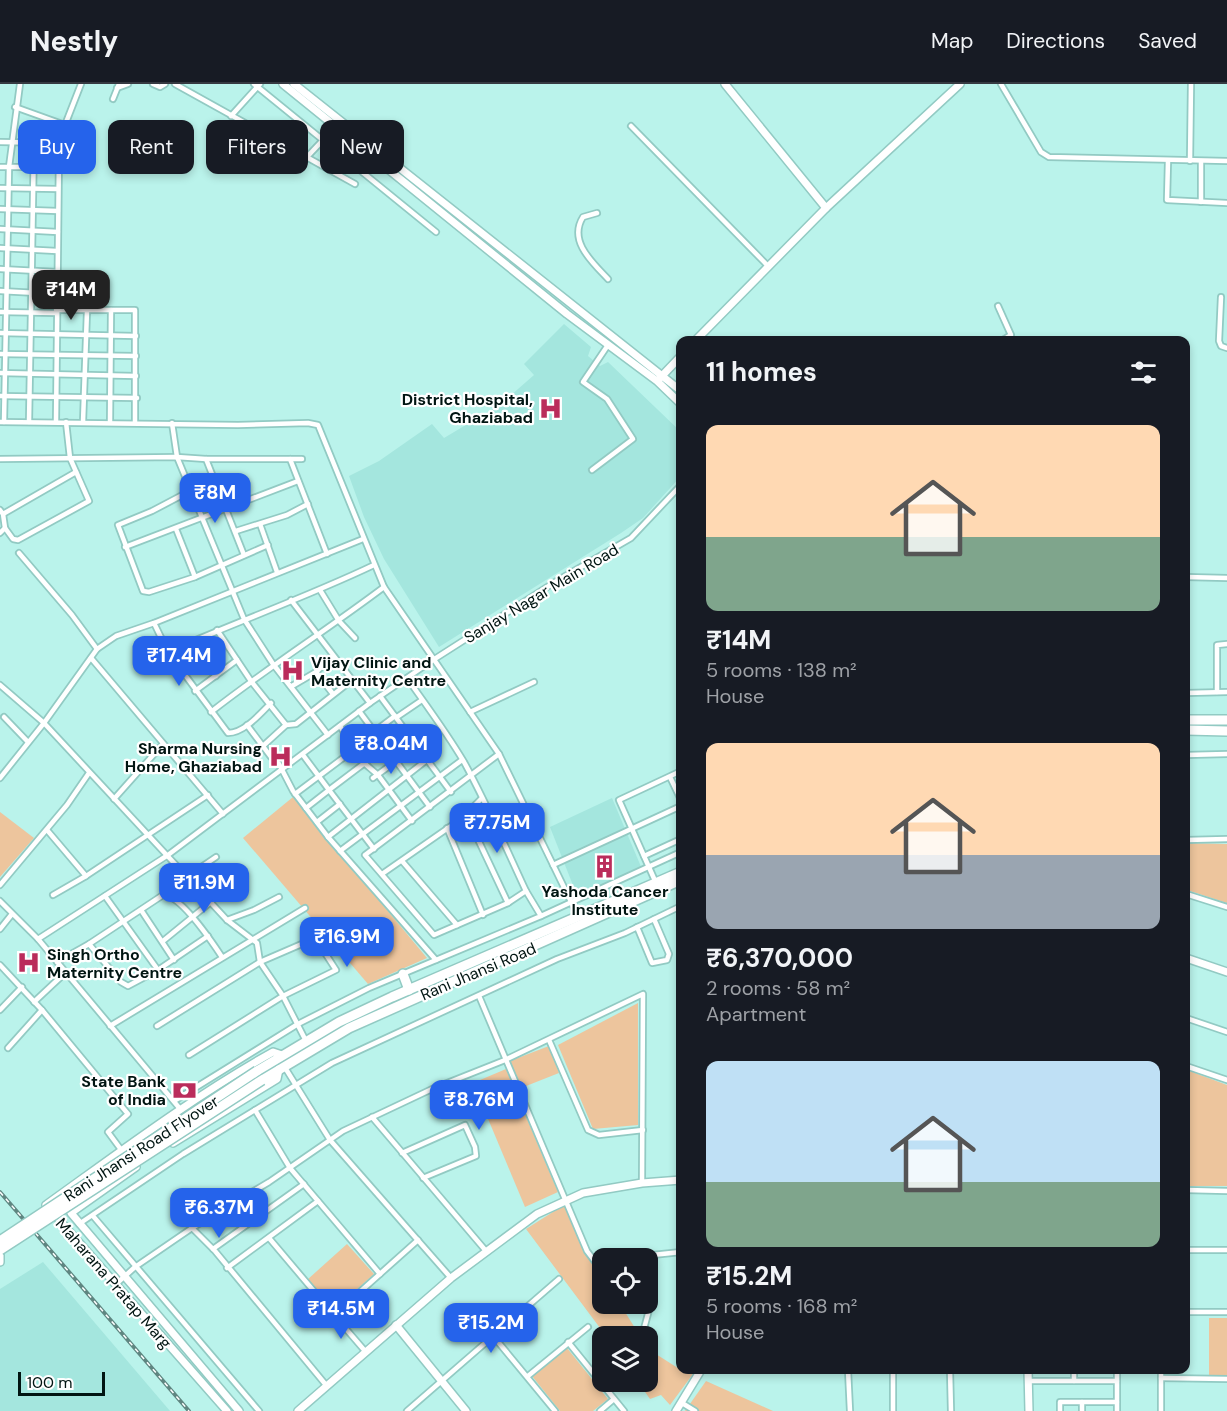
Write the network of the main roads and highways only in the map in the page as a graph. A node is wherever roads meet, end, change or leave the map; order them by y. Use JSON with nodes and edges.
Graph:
{"nodes":[{"id":1,"x":1190,"y":720,"type":"edge"},
{"id":2,"x":1227,"y":720,"type":"edge"},
{"id":3,"x":1190,"y":730,"type":"edge"},
{"id":4,"x":1227,"y":731,"type":"edge"},
{"id":5,"x":676,"y":880,"type":"edge"},
{"id":6,"x":676,"y":880,"type":"edge"},
{"id":7,"x":468,"y":969,"type":"junction"},
{"id":8,"x":403,"y":974,"type":"road end"},
{"id":9,"x":449,"y":978,"type":"junction"},
{"id":10,"x":409,"y":990,"type":"junction"},
{"id":11,"x":282,"y":1055,"type":"joint"},
{"id":12,"x":281,"y":1067,"type":"joint"},
{"id":13,"x":260,"y":1075,"type":"junction"},
{"id":14,"x":0,"y":1241,"type":"edge"},
{"id":15,"x":0,"y":1250,"type":"edge"}],
"edges":[{"from":1,"to":2,"type":"highway"},
{"from":3,"to":4,"type":"highway"},
{"from":5,"to":7,"type":"highway","name":"Rani Jhansi Road"},
{"from":6,"to":7,"type":"highway","name":"Rani Jhansi Road"},
{"from":7,"to":9,"type":"highway","name":"Rani Jhansi Road"},
{"from":8,"to":10,"type":"highway"},
{"from":9,"to":10,"type":"highway","name":"Rani Jhansi Road"},
{"from":9,"to":12,"type":"highway","name":"Rani Jhansi Road"},
{"from":10,"to":11,"type":"highway","name":"Rani Jhansi Road"},
{"from":11,"to":13,"type":"highway","name":"Rani Jhansi Road Flyover"},
{"from":12,"to":13,"type":"highway","name":"Rani Jhansi Road Flyover"},
{"from":13,"to":14,"type":"highway","name":"Rani Jhansi Road Flyover","bridge":true},
{"from":13,"to":15,"type":"highway","name":"Rani Jhansi Road Flyover","bridge":true}]}
